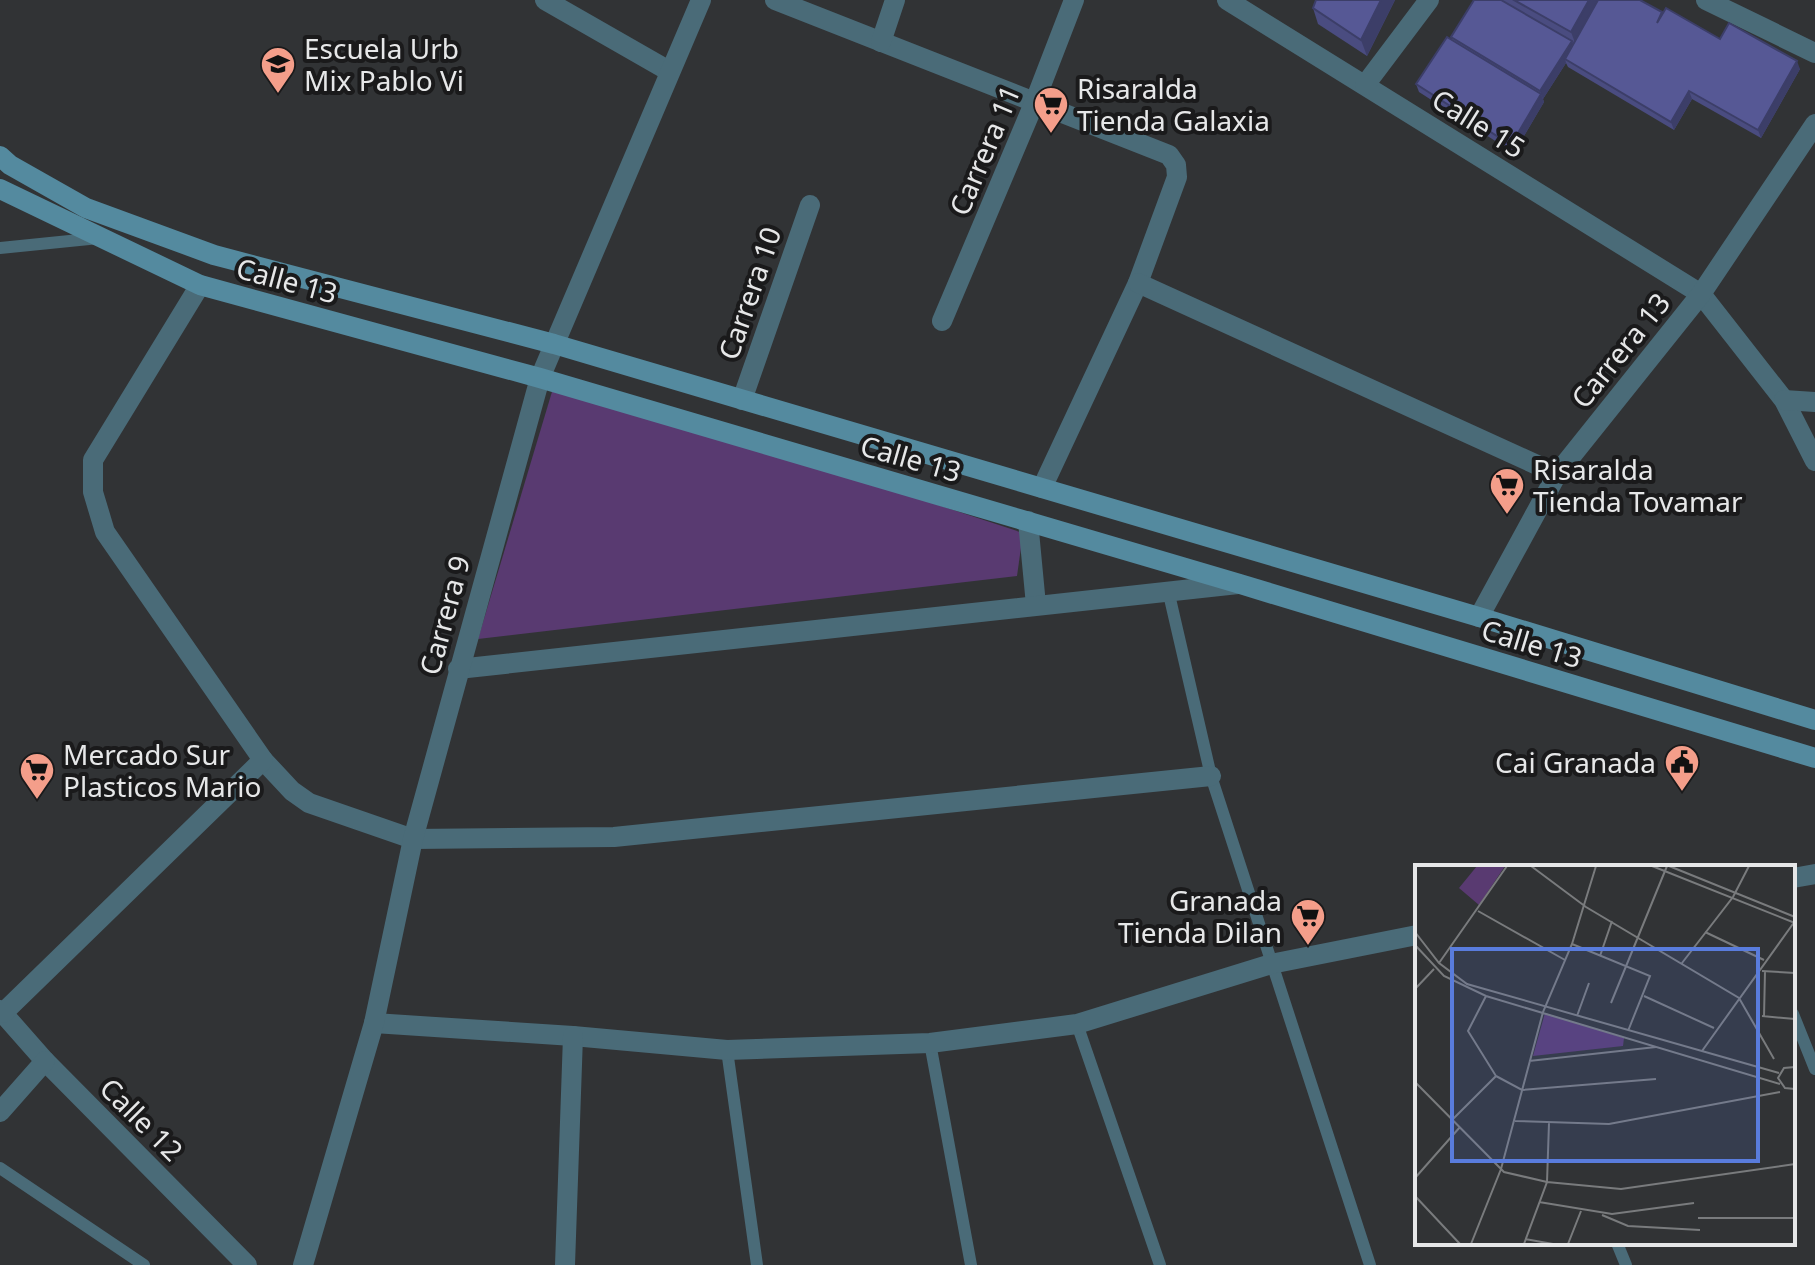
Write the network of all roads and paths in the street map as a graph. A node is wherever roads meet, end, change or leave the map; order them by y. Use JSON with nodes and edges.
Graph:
{"nodes":[{"id":1,"x":545,"y":0,"type":"edge"},
{"id":2,"x":701,"y":0,"type":"edge"},
{"id":3,"x":775,"y":0,"type":"edge"},
{"id":4,"x":895,"y":0,"type":"edge"},
{"id":5,"x":1074,"y":0,"type":"edge"},
{"id":6,"x":1227,"y":0,"type":"edge"},
{"id":7,"x":1429,"y":0,"type":"edge"},
{"id":8,"x":1706,"y":0,"type":"edge"},
{"id":9,"x":881,"y":42,"type":"junction"},
{"id":10,"x":1815,"y":53,"type":"edge"},
{"id":11,"x":669,"y":71,"type":"junction"},
{"id":12,"x":1365,"y":85,"type":"junction"},
{"id":13,"x":1035,"y":101,"type":"junction"},
{"id":14,"x":1813,"y":129,"type":"edge"},
{"id":15,"x":0,"y":156,"type":"edge"},
{"id":16,"x":0,"y":189,"type":"edge"},
{"id":17,"x":810,"y":205,"type":"dead end"},
{"id":18,"x":99,"y":238,"type":"junction"},
{"id":19,"x":0,"y":248,"type":"edge"},
{"id":20,"x":1138,"y":283,"type":"junction"},
{"id":21,"x":200,"y":285,"type":"junction"},
{"id":22,"x":1701,"y":294,"type":"junction"},
{"id":23,"x":942,"y":321,"type":"dead end"},
{"id":24,"x":554,"y":344,"type":"junction"},
{"id":25,"x":540,"y":378,"type":"junction"},
{"id":26,"x":742,"y":400,"type":"junction"},
{"id":27,"x":1784,"y":400,"type":"junction"},
{"id":28,"x":1815,"y":402,"type":"edge"},
{"id":29,"x":1815,"y":461,"type":"edge"},
{"id":30,"x":1557,"y":474,"type":"junction"},
{"id":31,"x":1042,"y":488,"type":"junction"},
{"id":32,"x":1028,"y":521,"type":"junction"},
{"id":33,"x":1240,"y":584,"type":"junction"},
{"id":34,"x":1168,"y":590,"type":"junction"},
{"id":35,"x":1036,"y":605,"type":"junction"},
{"id":36,"x":1479,"y":617,"type":"junction"},
{"id":37,"x":458,"y":669,"type":"junction"},
{"id":38,"x":1815,"y":720,"type":"edge"},
{"id":39,"x":1815,"y":758,"type":"edge"},
{"id":40,"x":263,"y":760,"type":"junction"},
{"id":41,"x":1211,"y":776,"type":"junction"},
{"id":42,"x":413,"y":839,"type":"junction"},
{"id":43,"x":1815,"y":874,"type":"edge"},
{"id":44,"x":1795,"y":878,"type":"edge"},
{"id":45,"x":1415,"y":935,"type":"edge"},
{"id":46,"x":1271,"y":964,"type":"junction"},
{"id":47,"x":1,"y":1011,"type":"edge"},
{"id":48,"x":1795,"y":1019,"type":"edge"},
{"id":49,"x":374,"y":1023,"type":"junction"},
{"id":50,"x":1077,"y":1024,"type":"junction"},
{"id":51,"x":573,"y":1036,"type":"junction"},
{"id":52,"x":930,"y":1043,"type":"junction"},
{"id":53,"x":727,"y":1050,"type":"junction"},
{"id":54,"x":45,"y":1061,"type":"junction"},
{"id":55,"x":1815,"y":1069,"type":"edge"},
{"id":56,"x":0,"y":1112,"type":"edge"},
{"id":57,"x":0,"y":1168,"type":"edge"},
{"id":58,"x":1618,"y":1245,"type":"edge"},
{"id":59,"x":144,"y":1265,"type":"edge"},
{"id":60,"x":247,"y":1265,"type":"edge"},
{"id":61,"x":303,"y":1265,"type":"edge"},
{"id":62,"x":565,"y":1265,"type":"edge"},
{"id":63,"x":757,"y":1265,"type":"edge"},
{"id":64,"x":971,"y":1265,"type":"edge"},
{"id":65,"x":1160,"y":1265,"type":"edge"},
{"id":66,"x":1370,"y":1265,"type":"edge"},
{"id":67,"x":1626,"y":1265,"type":"edge"}],
"edges":[{"from":1,"to":11,"type":"street"},
{"from":2,"to":11,"type":"street","name":"Carrera 9"},
{"from":3,"to":9,"type":"street"},
{"from":4,"to":9,"type":"street"},
{"from":5,"to":13,"type":"street","name":"Carrera 11"},
{"from":6,"to":12,"type":"street","name":"Calle 15"},
{"from":7,"to":12,"type":"street"},
{"from":8,"to":10,"type":"street"},
{"from":9,"to":13,"type":"street"},
{"from":11,"to":24,"type":"street","name":"Carrera 9"},
{"from":12,"to":22,"type":"street","name":"Calle 15"},
{"from":13,"to":20,"type":"street"},
{"from":13,"to":23,"type":"street","name":"Carrera 11"},
{"from":14,"to":22,"type":"street","name":"Carrera 13"},
{"from":15,"to":24,"type":"main road","name":"Calle 13"},
{"from":16,"to":18,"type":"main road","name":"Calle 13"},
{"from":17,"to":26,"type":"street","name":"Carrera 10"},
{"from":18,"to":19,"type":"lane"},
{"from":18,"to":21,"type":"main road","name":"Calle 13"},
{"from":20,"to":30,"type":"street"},
{"from":20,"to":31,"type":"street"},
{"from":21,"to":25,"type":"main road","name":"Calle 13"},
{"from":21,"to":40,"type":"street"},
{"from":22,"to":27,"type":"street"},
{"from":22,"to":30,"type":"street","name":"Carrera 13"},
{"from":24,"to":25,"type":"street","name":"Carrera 9"},
{"from":24,"to":26,"type":"main road","name":"Calle 13"},
{"from":25,"to":32,"type":"main road","name":"Calle 13"},
{"from":25,"to":37,"type":"street","name":"Carrera 9"},
{"from":26,"to":31,"type":"main road","name":"Calle 13"},
{"from":27,"to":28,"type":"street"},
{"from":27,"to":29,"type":"street"},
{"from":30,"to":36,"type":"street","name":"Carrera 13"},
{"from":31,"to":36,"type":"main road","name":"Calle 13"},
{"from":32,"to":33,"type":"main road","name":"Calle 13"},
{"from":32,"to":35,"type":"street"},
{"from":33,"to":34,"type":"street"},
{"from":33,"to":39,"type":"main road","name":"Calle 13"},
{"from":34,"to":35,"type":"street"},
{"from":34,"to":41,"type":"lane"},
{"from":35,"to":37,"type":"street"},
{"from":36,"to":38,"type":"main road","name":"Calle 13"},
{"from":37,"to":42,"type":"street","name":"Carrera 9"},
{"from":40,"to":42,"type":"street"},
{"from":40,"to":47,"type":"street"},
{"from":41,"to":42,"type":"street"},
{"from":41,"to":46,"type":"lane"},
{"from":42,"to":49,"type":"street","name":"Carrera 9"},
{"from":43,"to":44,"type":"street"},
{"from":45,"to":46,"type":"street"},
{"from":46,"to":50,"type":"street"},
{"from":46,"to":66,"type":"lane"},
{"from":47,"to":54,"type":"street","name":"Calle 12"},
{"from":48,"to":55,"type":"lane"},
{"from":49,"to":51,"type":"street"},
{"from":49,"to":61,"type":"street","name":"Carrera 9"},
{"from":50,"to":52,"type":"street"},
{"from":50,"to":65,"type":"lane"},
{"from":51,"to":53,"type":"street"},
{"from":51,"to":62,"type":"street"},
{"from":52,"to":53,"type":"street"},
{"from":52,"to":64,"type":"lane"},
{"from":53,"to":63,"type":"lane"},
{"from":54,"to":56,"type":"street"},
{"from":54,"to":60,"type":"street","name":"Calle 12"},
{"from":57,"to":59,"type":"lane"},
{"from":58,"to":67,"type":"lane"}]}
